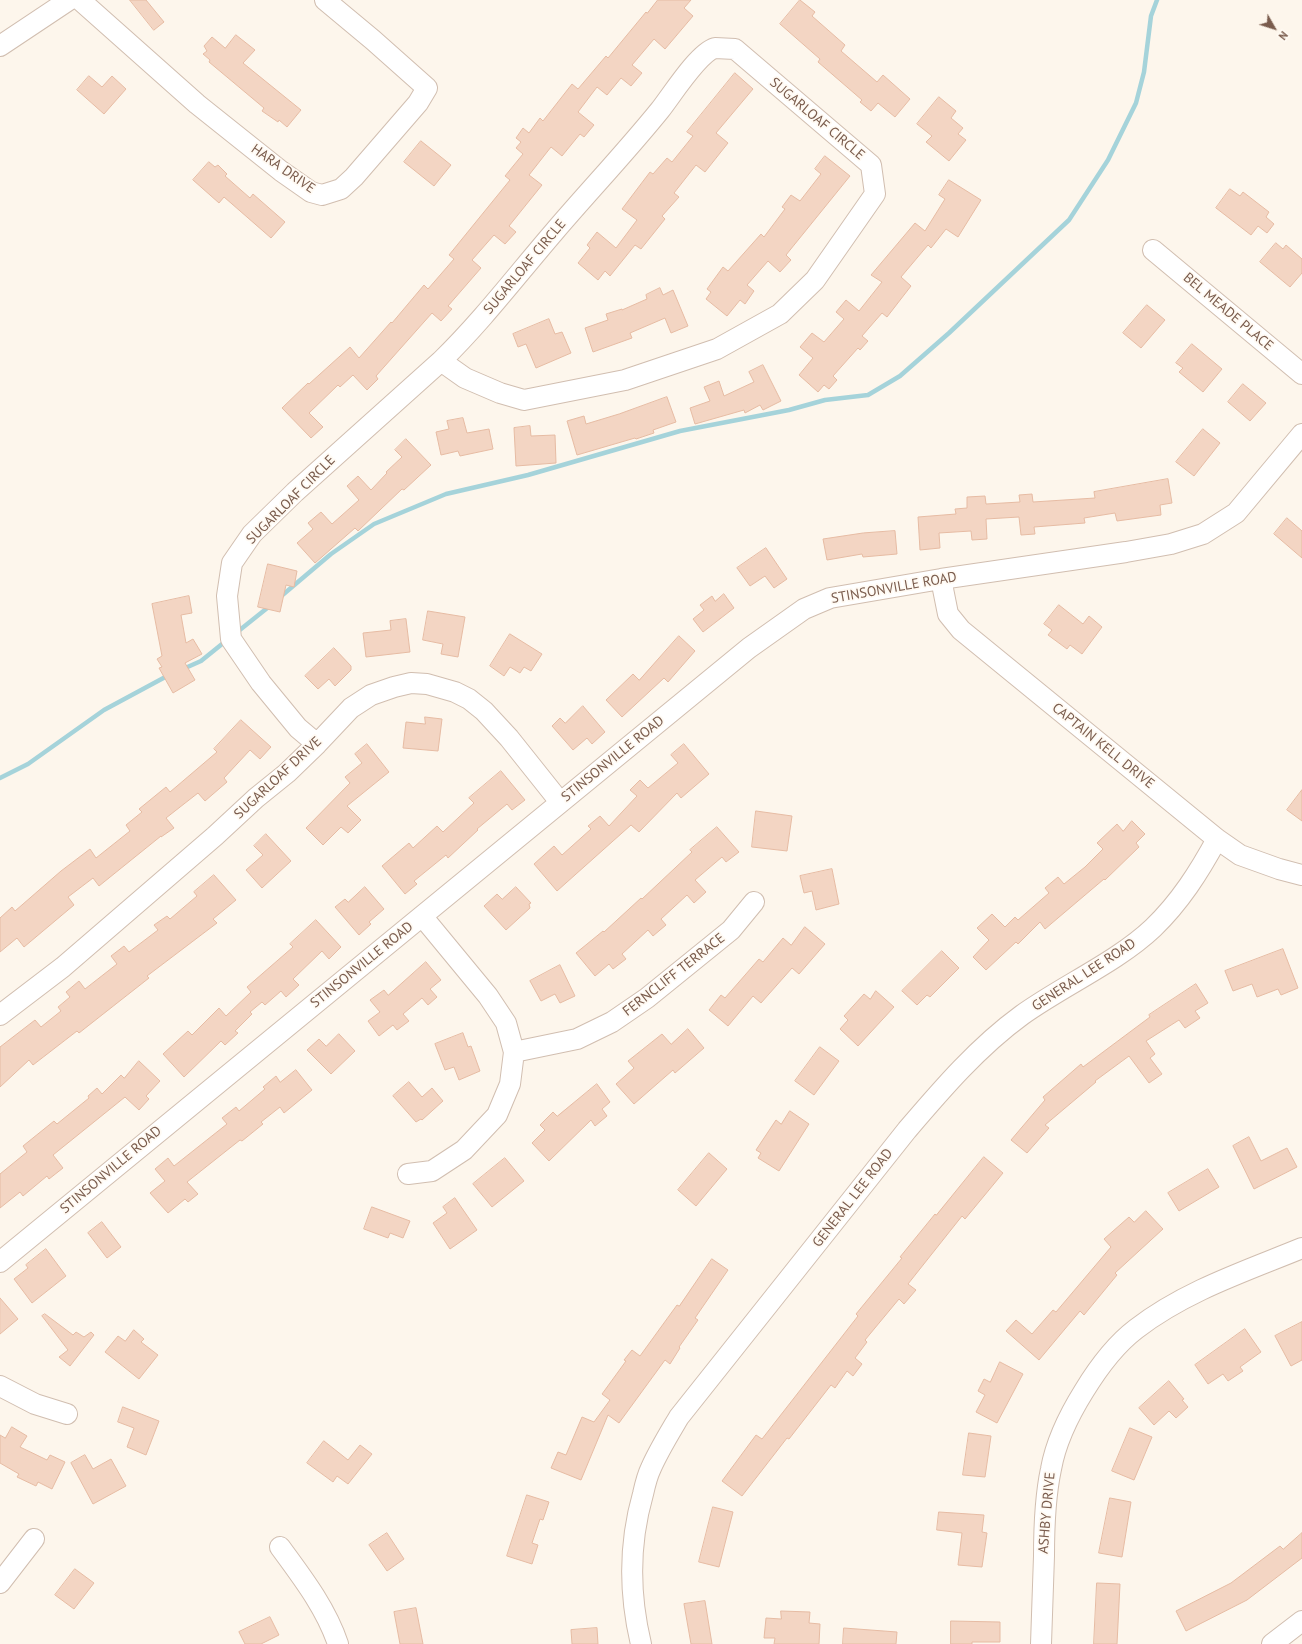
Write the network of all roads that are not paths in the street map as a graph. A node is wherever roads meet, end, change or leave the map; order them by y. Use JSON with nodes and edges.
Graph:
{"nodes":[{"id":1,"x":69,"y":0,"type":"edge"},
{"id":2,"x":80,"y":0,"type":"edge"},
{"id":3,"x":325,"y":0,"type":"edge"},
{"id":4,"x":0,"y":46,"type":"edge"},
{"id":5,"x":1153,"y":250,"type":"dead end"},
{"id":6,"x":440,"y":361,"type":"junction"},
{"id":7,"x":1302,"y":374,"type":"edge"},
{"id":8,"x":1302,"y":434,"type":"edge"},
{"id":9,"x":941,"y":579,"type":"junction"},
{"id":10,"x":318,"y":744,"type":"junction"},
{"id":11,"x":560,"y":802,"type":"junction"},
{"id":12,"x":1217,"y":840,"type":"junction"},
{"id":13,"x":1302,"y":875,"type":"edge"},
{"id":14,"x":754,"y":902,"type":"dead end"},
{"id":15,"x":422,"y":916,"type":"junction"},
{"id":16,"x":0,"y":1016,"type":"edge"},
{"id":17,"x":514,"y":1052,"type":"junction"},
{"id":18,"x":408,"y":1174,"type":"dead end"},
{"id":19,"x":1302,"y":1248,"type":"edge"},
{"id":20,"x":0,"y":1262,"type":"edge"},
{"id":21,"x":0,"y":1386,"type":"edge"},
{"id":22,"x":67,"y":1414,"type":"dead end"},
{"id":23,"x":34,"y":1539,"type":"dead end"},
{"id":24,"x":280,"y":1547,"type":"dead end"},
{"id":25,"x":0,"y":1583,"type":"edge"},
{"id":26,"x":1302,"y":1621,"type":"edge"},
{"id":27,"x":338,"y":1644,"type":"edge"},
{"id":28,"x":641,"y":1644,"type":"edge"},
{"id":29,"x":1041,"y":1644,"type":"edge"},
{"id":30,"x":1272,"y":1644,"type":"edge"}],
"edges":[{"from":1,"to":4,"type":"street"},
{"from":2,"to":3,"type":"street","name":"HARA DRIVE"},
{"from":5,"to":7,"type":"street","name":"BEL MEADE PLACE"},
{"from":6,"to":6,"type":"street","name":"SUGARLOAF CIRCLE"},
{"from":6,"to":10,"type":"street","name":"SUGARLOAF CIRCLE"},
{"from":8,"to":9,"type":"street","name":"STINSONVILLE ROAD"},
{"from":9,"to":11,"type":"street","name":"STINSONVILLE ROAD"},
{"from":9,"to":12,"type":"street","name":"CAPTAIN KELL DRIVE"},
{"from":10,"to":11,"type":"street","name":"SUGARLOAF DRIVE"},
{"from":10,"to":16,"type":"street","name":"SUGARLOAF DRIVE"},
{"from":11,"to":15,"type":"street","name":"STINSONVILLE ROAD"},
{"from":12,"to":13,"type":"street","name":"CAPTAIN KELL DRIVE"},
{"from":12,"to":28,"type":"street","name":"GENERAL LEE ROAD"},
{"from":14,"to":17,"type":"street","name":"FERNCLIFF TERRACE"},
{"from":15,"to":17,"type":"street"},
{"from":15,"to":20,"type":"street","name":"STINSONVILLE ROAD"},
{"from":17,"to":18,"type":"street"},
{"from":19,"to":29,"type":"street","name":"ASHBY DRIVE"},
{"from":21,"to":22,"type":"street"},
{"from":23,"to":25,"type":"street"},
{"from":24,"to":27,"type":"street"},
{"from":26,"to":30,"type":"street"}]}
